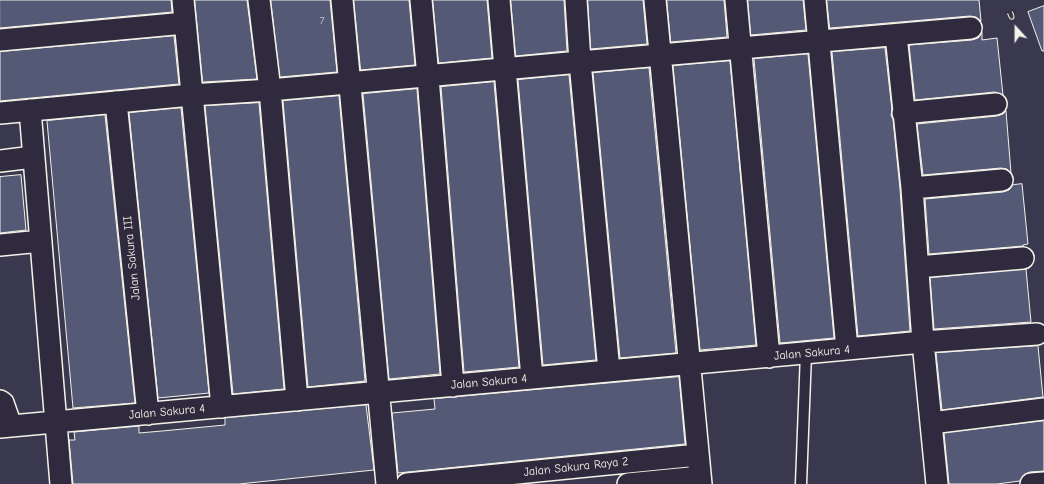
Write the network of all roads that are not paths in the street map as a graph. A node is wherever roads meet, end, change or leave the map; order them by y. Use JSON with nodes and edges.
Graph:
{"nodes":[{"id":1,"x":183,"y":0,"type":"edge"},
{"id":2,"x":259,"y":0,"type":"edge"},
{"id":3,"x":342,"y":0,"type":"edge"},
{"id":4,"x":421,"y":0,"type":"edge"},
{"id":5,"x":499,"y":0,"type":"edge"},
{"id":6,"x":576,"y":0,"type":"edge"},
{"id":7,"x":655,"y":0,"type":"edge"},
{"id":8,"x":736,"y":0,"type":"edge"},
{"id":9,"x":815,"y":0,"type":"edge"},
{"id":10,"x":185,"y":23,"type":"junction"},
{"id":11,"x":971,"y":28,"type":"dead end"},
{"id":12,"x":896,"y":35,"type":"junction"},
{"id":13,"x":0,"y":40,"type":"edge"},
{"id":14,"x":819,"y":40,"type":"junction"},
{"id":15,"x":741,"y":48,"type":"junction"},
{"id":16,"x":660,"y":55,"type":"junction"},
{"id":17,"x":580,"y":62,"type":"junction"},
{"id":18,"x":504,"y":69,"type":"junction"},
{"id":19,"x":428,"y":77,"type":"junction"},
{"id":20,"x":350,"y":83,"type":"junction"},
{"id":21,"x":270,"y":90,"type":"junction"},
{"id":22,"x":192,"y":95,"type":"junction"},
{"id":23,"x":116,"y":102,"type":"junction"},
{"id":24,"x":996,"y":104,"type":"dead end"},
{"id":25,"x":30,"y":110,"type":"junction"},
{"id":26,"x":0,"y":113,"type":"edge"},
{"id":27,"x":903,"y":113,"type":"junction"},
{"id":28,"x":33,"y":157,"type":"junction"},
{"id":29,"x":0,"y":161,"type":"edge"},
{"id":30,"x":1002,"y":180,"type":"dead end"},
{"id":31,"x":912,"y":188,"type":"junction"},
{"id":32,"x":41,"y":241,"type":"junction"},
{"id":33,"x":0,"y":244,"type":"edge"},
{"id":34,"x":1023,"y":258,"type":"dead end"},
{"id":35,"x":918,"y":267,"type":"junction"},
{"id":36,"x":1037,"y":334,"type":"dead end"},
{"id":37,"x":923,"y":342,"type":"junction"},
{"id":38,"x":847,"y":349,"type":"junction"},
{"id":39,"x":806,"y":353,"type":"junction"},
{"id":40,"x":769,"y":356,"type":"junction"},
{"id":41,"x":689,"y":364,"type":"junction"},
{"id":42,"x":609,"y":371,"type":"junction"},
{"id":43,"x":532,"y":378,"type":"junction"},
{"id":44,"x":453,"y":386,"type":"junction"},
{"id":45,"x":378,"y":392,"type":"junction"},
{"id":46,"x":297,"y":400,"type":"junction"},
{"id":47,"x":0,"y":401,"type":"edge"},
{"id":48,"x":222,"y":407,"type":"junction"},
{"id":49,"x":1044,"y":409,"type":"edge"},
{"id":50,"x":148,"y":414,"type":"junction"},
{"id":51,"x":56,"y":422,"type":"junction"},
{"id":52,"x":931,"y":423,"type":"junction"},
{"id":53,"x":5,"y":426,"type":"edge"},
{"id":54,"x":698,"y":455,"type":"junction"},
{"id":55,"x":700,"y":481,"type":"edge"},
{"id":56,"x":1044,"y":483,"type":"edge"},
{"id":57,"x":61,"y":484,"type":"edge"},
{"id":58,"x":387,"y":484,"type":"edge"},
{"id":59,"x":406,"y":484,"type":"edge"},
{"id":60,"x":628,"y":484,"type":"edge"},
{"id":61,"x":801,"y":484,"type":"edge"},
{"id":62,"x":937,"y":484,"type":"edge"},
{"id":63,"x":1030,"y":484,"type":"edge"}],
"edges":[{"from":1,"to":10,"type":"street"},
{"from":2,"to":21,"type":"street"},
{"from":3,"to":20,"type":"street"},
{"from":4,"to":19,"type":"street"},
{"from":5,"to":18,"type":"street"},
{"from":6,"to":17,"type":"street"},
{"from":7,"to":16,"type":"street"},
{"from":8,"to":15,"type":"street"},
{"from":9,"to":14,"type":"street"},
{"from":10,"to":13,"type":"street"},
{"from":10,"to":22,"type":"street"},
{"from":11,"to":12,"type":"street"},
{"from":12,"to":14,"type":"street"},
{"from":12,"to":27,"type":"street"},
{"from":14,"to":15,"type":"street"},
{"from":14,"to":38,"type":"street"},
{"from":15,"to":16,"type":"street"},
{"from":15,"to":40,"type":"street"},
{"from":16,"to":17,"type":"street"},
{"from":16,"to":41,"type":"street"},
{"from":17,"to":18,"type":"street"},
{"from":17,"to":42,"type":"street"},
{"from":18,"to":19,"type":"street"},
{"from":18,"to":43,"type":"street"},
{"from":19,"to":20,"type":"street"},
{"from":19,"to":44,"type":"street"},
{"from":20,"to":21,"type":"street"},
{"from":20,"to":45,"type":"street"},
{"from":21,"to":22,"type":"street"},
{"from":21,"to":46,"type":"street"},
{"from":22,"to":23,"type":"street"},
{"from":22,"to":48,"type":"street"},
{"from":23,"to":25,"type":"street"},
{"from":23,"to":50,"type":"street","name":"Jalan Sakura III"},
{"from":24,"to":27,"type":"street"},
{"from":25,"to":26,"type":"street"},
{"from":25,"to":28,"type":"street"},
{"from":27,"to":31,"type":"street"},
{"from":28,"to":29,"type":"street"},
{"from":28,"to":32,"type":"street"},
{"from":30,"to":31,"type":"street"},
{"from":31,"to":35,"type":"street"},
{"from":32,"to":33,"type":"street"},
{"from":32,"to":51,"type":"street"},
{"from":34,"to":35,"type":"street"},
{"from":35,"to":37,"type":"street"},
{"from":36,"to":37,"type":"street","name":"Jalan Sakura 4"},
{"from":37,"to":38,"type":"street","name":"Jalan Sakura 4"},
{"from":37,"to":52,"type":"street"},
{"from":38,"to":39,"type":"street","name":"Jalan Sakura 4"},
{"from":39,"to":40,"type":"street","name":"Jalan Sakura 4"},
{"from":39,"to":61,"type":"lane"},
{"from":40,"to":41,"type":"street","name":"Jalan Sakura 4"},
{"from":41,"to":42,"type":"street","name":"Jalan Sakura 4"},
{"from":41,"to":54,"type":"street"},
{"from":42,"to":43,"type":"street","name":"Jalan Sakura 4"},
{"from":43,"to":44,"type":"street","name":"Jalan Sakura 4"},
{"from":44,"to":45,"type":"street","name":"Jalan Sakura 4"},
{"from":45,"to":46,"type":"street","name":"Jalan Sakura 4"},
{"from":45,"to":58,"type":"street"},
{"from":46,"to":48,"type":"street","name":"Jalan Sakura 4"},
{"from":47,"to":53,"type":"street"},
{"from":48,"to":50,"type":"street","name":"Jalan Sakura 4"},
{"from":49,"to":52,"type":"street"},
{"from":50,"to":51,"type":"street","name":"Jalan Sakura 4"},
{"from":51,"to":53,"type":"street","name":"Jalan Sakura 4"},
{"from":51,"to":57,"type":"street"},
{"from":52,"to":62,"type":"street"},
{"from":54,"to":55,"type":"street"},
{"from":54,"to":59,"type":"street","name":"Jalan Sakura Raya 2"},
{"from":55,"to":60,"type":"street","name":"Jalan Sakura Raya 2"},
{"from":56,"to":63,"type":"street"}]}
